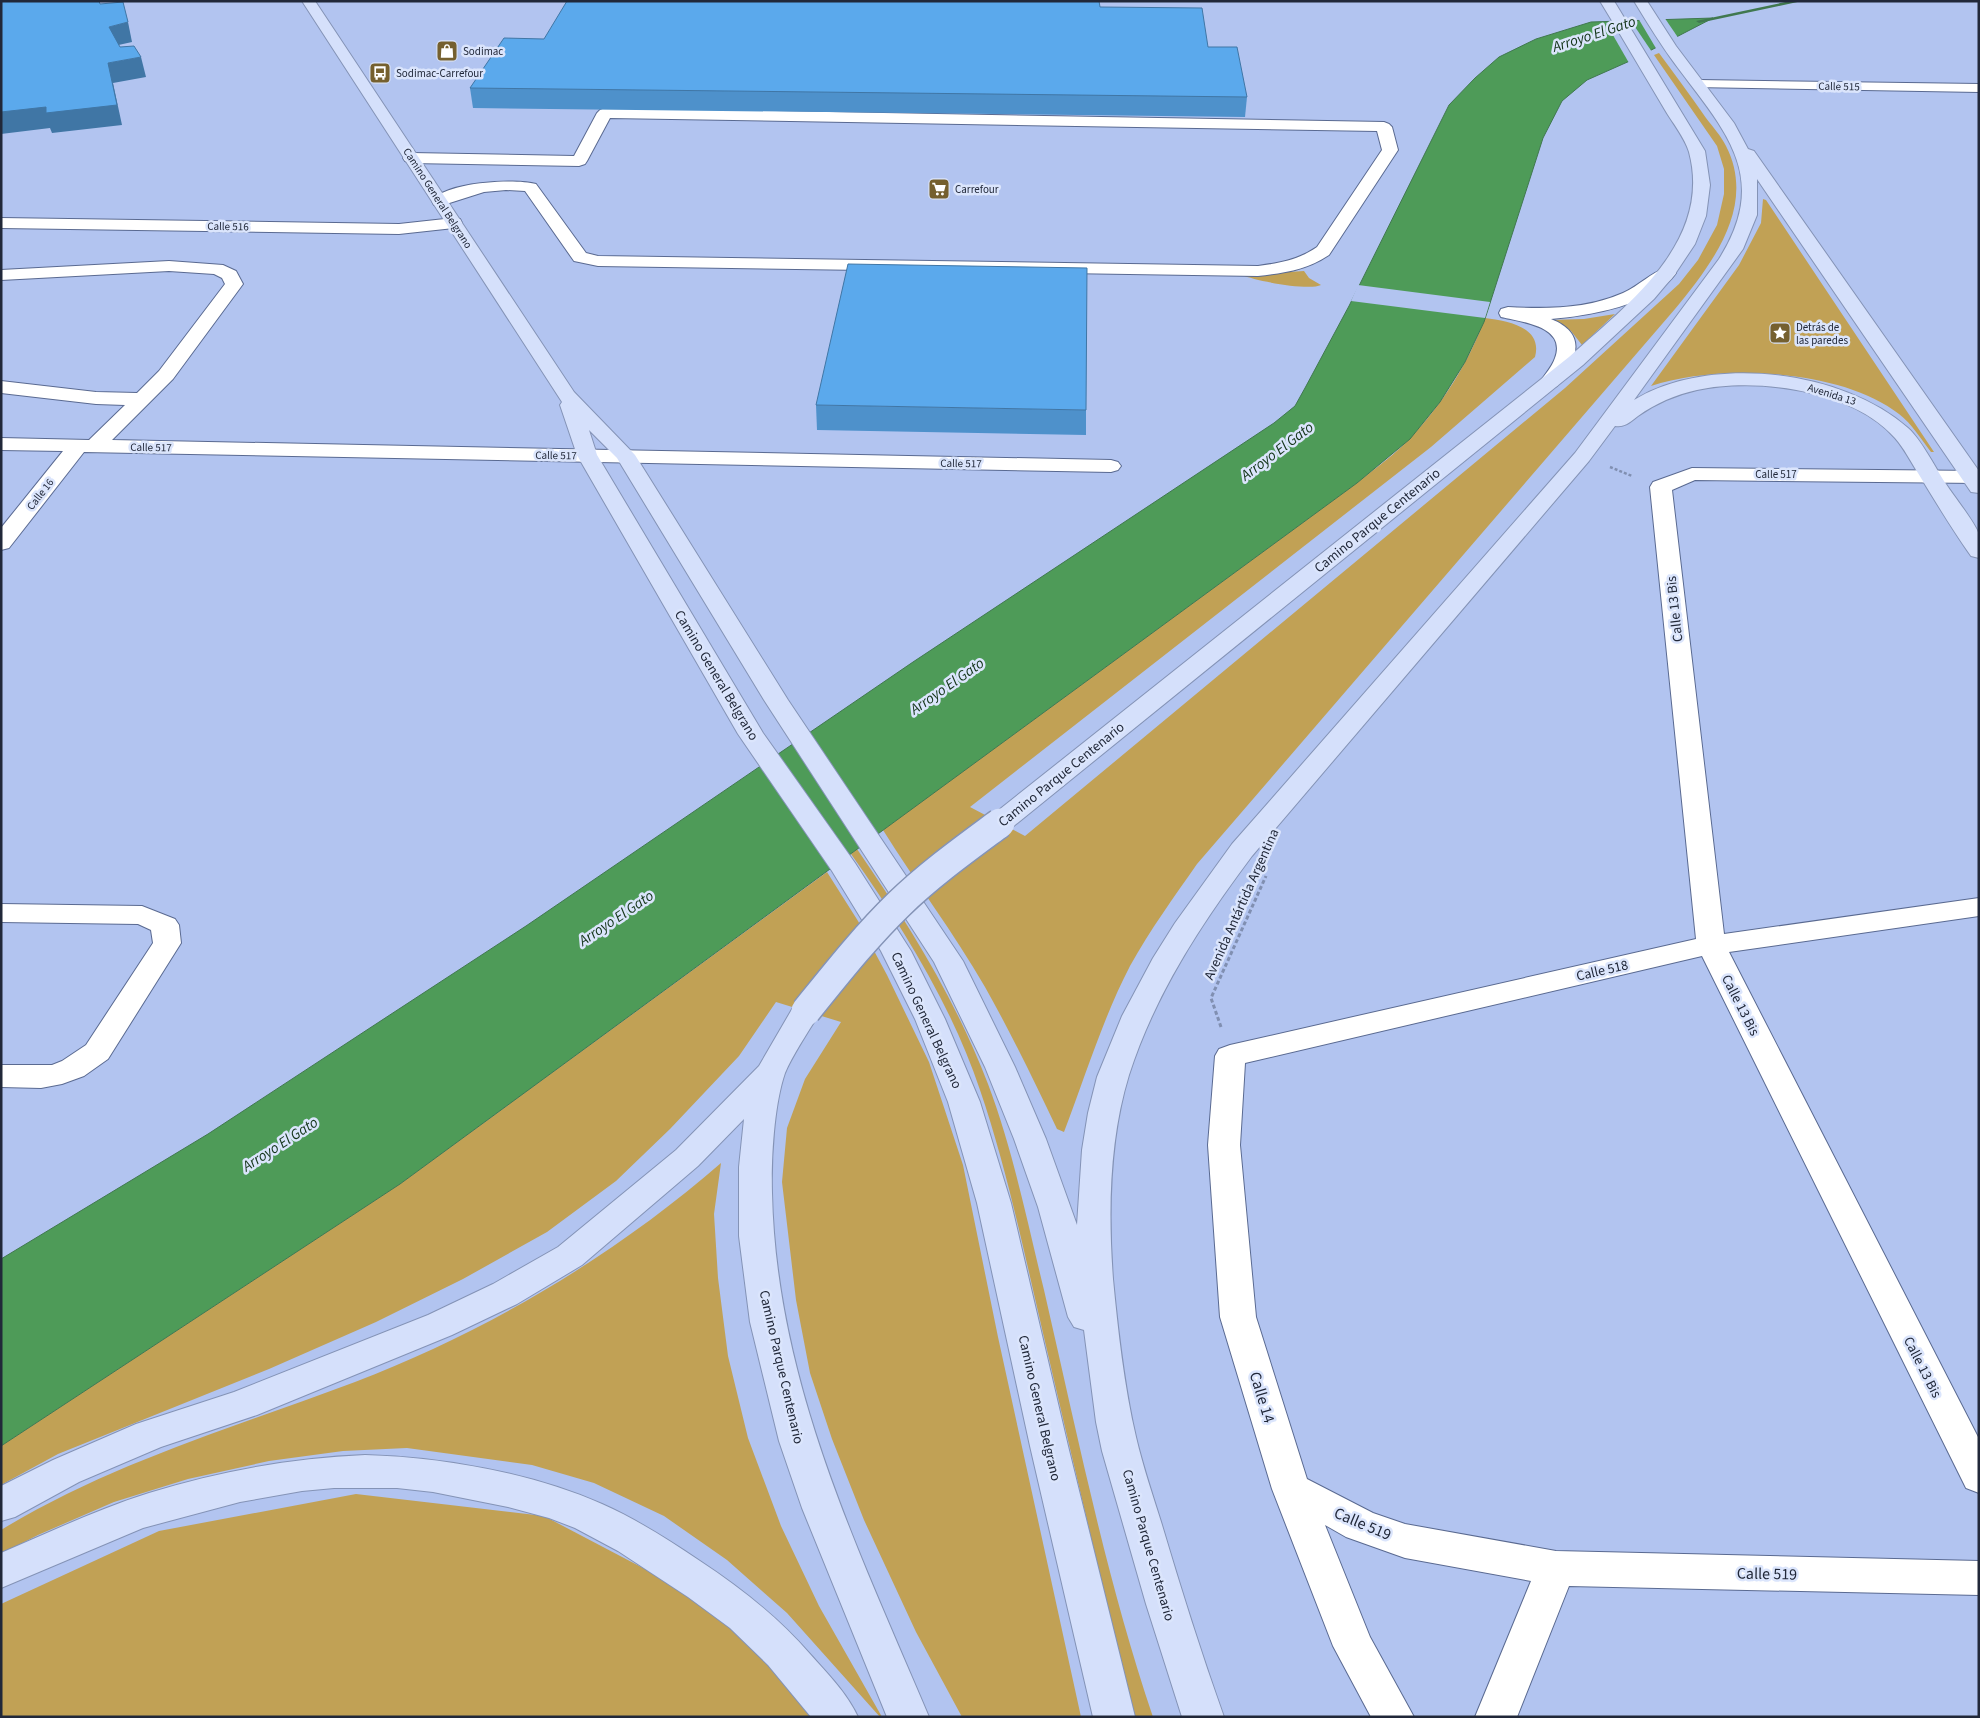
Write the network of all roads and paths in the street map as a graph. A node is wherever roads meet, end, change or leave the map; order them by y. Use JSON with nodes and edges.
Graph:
{"nodes":[{"id":1,"x":308,"y":1,"type":"edge"},
{"id":2,"x":1608,"y":1,"type":"edge"},
{"id":3,"x":1644,"y":6,"type":"edge"},
{"id":4,"x":1699,"y":84,"type":"junction"},
{"id":5,"x":1979,"y":88,"type":"edge"},
{"id":6,"x":1727,"y":124,"type":"junction"},
{"id":7,"x":412,"y":158,"type":"junction"},
{"id":8,"x":440,"y":201,"type":"junction"},
{"id":9,"x":1,"y":223,"type":"edge"},
{"id":10,"x":454,"y":223,"type":"junction"},
{"id":11,"x":1668,"y":272,"type":"junction"},
{"id":12,"x":1,"y":275,"type":"edge"},
{"id":13,"x":1550,"y":382,"type":"junction"},
{"id":14,"x":1,"y":387,"type":"edge"},
{"id":15,"x":567,"y":396,"type":"junction"},
{"id":16,"x":142,"y":399,"type":"junction"},
{"id":17,"x":1,"y":444,"type":"edge"},
{"id":18,"x":87,"y":446,"type":"junction"},
{"id":19,"x":1589,"y":447,"type":"junction"},
{"id":20,"x":587,"y":455,"type":"junction"},
{"id":21,"x":625,"y":456,"type":"junction"},
{"id":22,"x":1110,"y":466,"type":"dead end"},
{"id":23,"x":1928,"y":475,"type":"junction"},
{"id":24,"x":1976,"y":480,"type":"edge"},
{"id":25,"x":1661,"y":487,"type":"junction"},
{"id":26,"x":1,"y":543,"type":"edge"},
{"id":27,"x":1979,"y":551,"type":"edge"},
{"id":28,"x":1268,"y":871,"type":"dead end"},
{"id":29,"x":1979,"y":907,"type":"edge"},
{"id":30,"x":1,"y":913,"type":"edge"},
{"id":31,"x":1711,"y":945,"type":"junction"},
{"id":32,"x":1230,"y":1056,"type":"junction"},
{"id":33,"x":770,"y":1073,"type":"junction"},
{"id":34,"x":1,"y":1076,"type":"edge"},
{"id":35,"x":1118,"y":1437,"type":"junction"},
{"id":36,"x":1979,"y":1477,"type":"edge"},
{"id":37,"x":1291,"y":1488,"type":"junction"},
{"id":38,"x":1,"y":1505,"type":"edge"},
{"id":39,"x":1556,"y":1568,"type":"junction"},
{"id":40,"x":1,"y":1571,"type":"edge"},
{"id":41,"x":1979,"y":1578,"type":"edge"},
{"id":42,"x":837,"y":1717,"type":"edge"},
{"id":43,"x":908,"y":1717,"type":"edge"},
{"id":44,"x":1114,"y":1717,"type":"edge"},
{"id":45,"x":1203,"y":1717,"type":"edge"},
{"id":46,"x":1393,"y":1717,"type":"edge"},
{"id":47,"x":1496,"y":1717,"type":"edge"}],
"edges":[{"from":1,"to":7,"type":"main road","name":"Camino General Belgrano"},
{"from":2,"to":11,"type":"main road","name":"Camino Parque Centenario"},
{"from":3,"to":4,"type":"main road","name":"Camino Parque Centenario"},
{"from":4,"to":5,"type":"street","name":"Calle 515"},
{"from":4,"to":6,"type":"main road","name":"Camino Parque Centenario"},
{"from":6,"to":19,"type":"main road","name":"Camino Parque Centenario"},
{"from":6,"to":24,"type":"main road"},
{"from":7,"to":8,"type":"main road","name":"Camino General Belgrano"},
{"from":7,"to":8,"type":"street"},
{"from":8,"to":10,"type":"main road","name":"Camino General Belgrano"},
{"from":9,"to":10,"type":"street","name":"Calle 516"},
{"from":10,"to":15,"type":"main road","name":"Camino General Belgrano"},
{"from":11,"to":13,"type":"main road","name":"Camino Parque Centenario"},
{"from":11,"to":13,"type":"street"},
{"from":12,"to":16,"type":"street","name":"Calle 16"},
{"from":13,"to":33,"type":"main road","name":"Camino Parque Centenario","bridge":true},
{"from":14,"to":16,"type":"street"},
{"from":15,"to":20,"type":"main road","name":"Camino General Belgrano"},
{"from":15,"to":21,"type":"main road","name":"Camino General Belgrano"},
{"from":16,"to":18,"type":"street","name":"Calle 16"},
{"from":17,"to":18,"type":"street","name":"Calle 517"},
{"from":18,"to":20,"type":"street","name":"Calle 517"},
{"from":18,"to":26,"type":"street","name":"Calle 16"},
{"from":19,"to":23,"type":"main road","name":"Avenida 13"},
{"from":19,"to":25,"type":"path"},
{"from":19,"to":35,"type":"main road","name":"Camino Parque Centenario"},
{"from":20,"to":21,"type":"street","name":"Calle 517"},
{"from":20,"to":44,"type":"main road","name":"Camino General Belgrano"},
{"from":21,"to":22,"type":"street","name":"Calle 517"},
{"from":21,"to":35,"type":"main road","name":"Camino General Belgrano"},
{"from":23,"to":24,"type":"street","name":"Calle 517"},
{"from":23,"to":25,"type":"street","name":"Calle 517"},
{"from":23,"to":27,"type":"main road","name":"Avenida 13"},
{"from":25,"to":31,"type":"street","name":"Calle 13 Bis"},
{"from":28,"to":32,"type":"path","name":"Avenida Antártida Argentina"},
{"from":29,"to":31,"type":"street","name":"Calle 518"},
{"from":30,"to":34,"type":"street"},
{"from":31,"to":32,"type":"street","name":"Calle 518"},
{"from":31,"to":36,"type":"street","name":"Calle 13 Bis"},
{"from":32,"to":37,"type":"street","name":"Calle 14"},
{"from":33,"to":38,"type":"main road"},
{"from":33,"to":43,"type":"main road","name":"Camino Parque Centenario"},
{"from":35,"to":45,"type":"main road","name":"Camino Parque Centenario"},
{"from":37,"to":39,"type":"street","name":"Calle 519"},
{"from":37,"to":46,"type":"street","name":"Calle 14"},
{"from":39,"to":41,"type":"street","name":"Calle 519"},
{"from":39,"to":47,"type":"street"},
{"from":40,"to":42,"type":"main road"}]}
